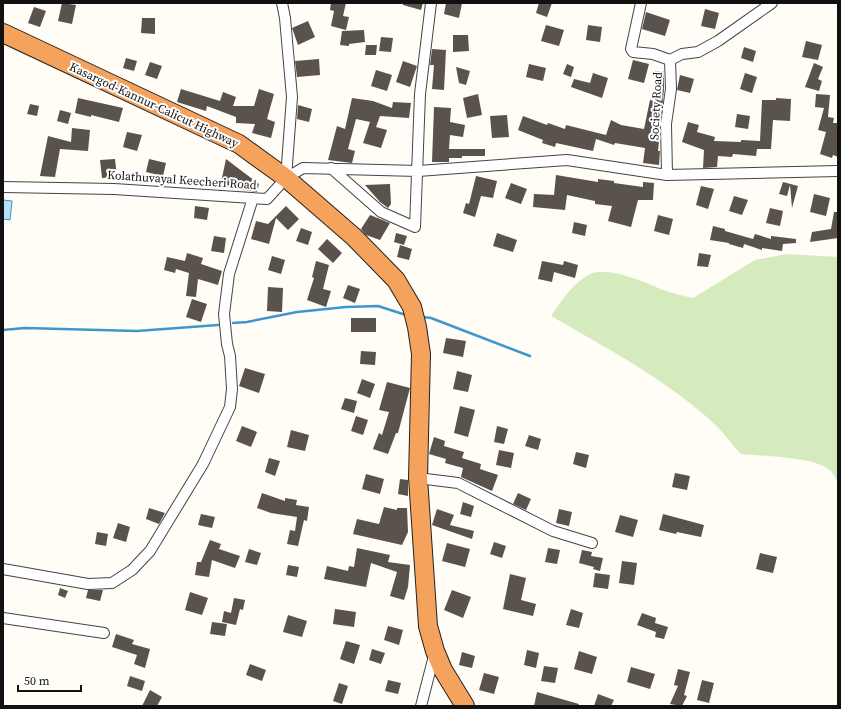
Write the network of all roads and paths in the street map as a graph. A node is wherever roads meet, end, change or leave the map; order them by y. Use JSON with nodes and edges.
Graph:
{"nodes":[{"id":1,"x":282,"y":3,"type":"edge"},
{"id":2,"x":431,"y":3,"type":"edge"},
{"id":3,"x":641,"y":3,"type":"edge"},
{"id":4,"x":772,"y":3,"type":"edge"},
{"id":5,"x":3,"y":33,"type":"edge"},
{"id":6,"x":670,"y":60,"type":"junction"},
{"id":7,"x":331,"y":168,"type":"junction"},
{"id":8,"x":838,"y":170,"type":"edge"},
{"id":9,"x":418,"y":171,"type":"junction"},
{"id":10,"x":667,"y":175,"type":"junction"},
{"id":11,"x":286,"y":178,"type":"junction"},
{"id":12,"x":3,"y":187,"type":"edge"},
{"id":13,"x":253,"y":198,"type":"junction"},
{"id":14,"x":418,"y":478,"type":"junction"},
{"id":15,"x":592,"y":543,"type":"dead end"},
{"id":16,"x":3,"y":569,"type":"edge"},
{"id":17,"x":3,"y":618,"type":"edge"},
{"id":18,"x":104,"y":633,"type":"dead end"},
{"id":19,"x":435,"y":651,"type":"junction"},
{"id":20,"x":421,"y":706,"type":"edge"},
{"id":21,"x":465,"y":706,"type":"edge"}],
"edges":[{"from":1,"to":11,"type":"street"},
{"from":2,"to":9,"type":"street"},
{"from":3,"to":6,"type":"street"},
{"from":4,"to":6,"type":"street","name":"Society Road"},
{"from":5,"to":11,"type":"highway","name":"Kasargod-Kannur-Calicut Highway"},
{"from":6,"to":10,"type":"street","name":"Society Road"},
{"from":7,"to":9,"type":"street","name":"Kolathuvayal Keecheri Road"},
{"from":7,"to":9,"type":"street"},
{"from":7,"to":11,"type":"street","name":"Kolathuvayal Keecheri Road"},
{"from":8,"to":10,"type":"street","name":"Kolathuvayal Keecheri Road"},
{"from":9,"to":10,"type":"street","name":"Kolathuvayal Keecheri Road"},
{"from":11,"to":13,"type":"street","name":"Kolathuvayal Keecheri Road"},
{"from":11,"to":14,"type":"highway","name":"Kasargod-Kannur-Calicut Highway"},
{"from":12,"to":13,"type":"street","name":"Kolathuvayal Keecheri Road"},
{"from":13,"to":16,"type":"street"},
{"from":14,"to":15,"type":"street"},
{"from":14,"to":19,"type":"highway","name":"Kasargod-Kannur-Calicut Highway"},
{"from":17,"to":18,"type":"street"},
{"from":19,"to":20,"type":"street"},
{"from":19,"to":21,"type":"highway","name":"Kasargod-Kannur-Calicut Highway"}]}
